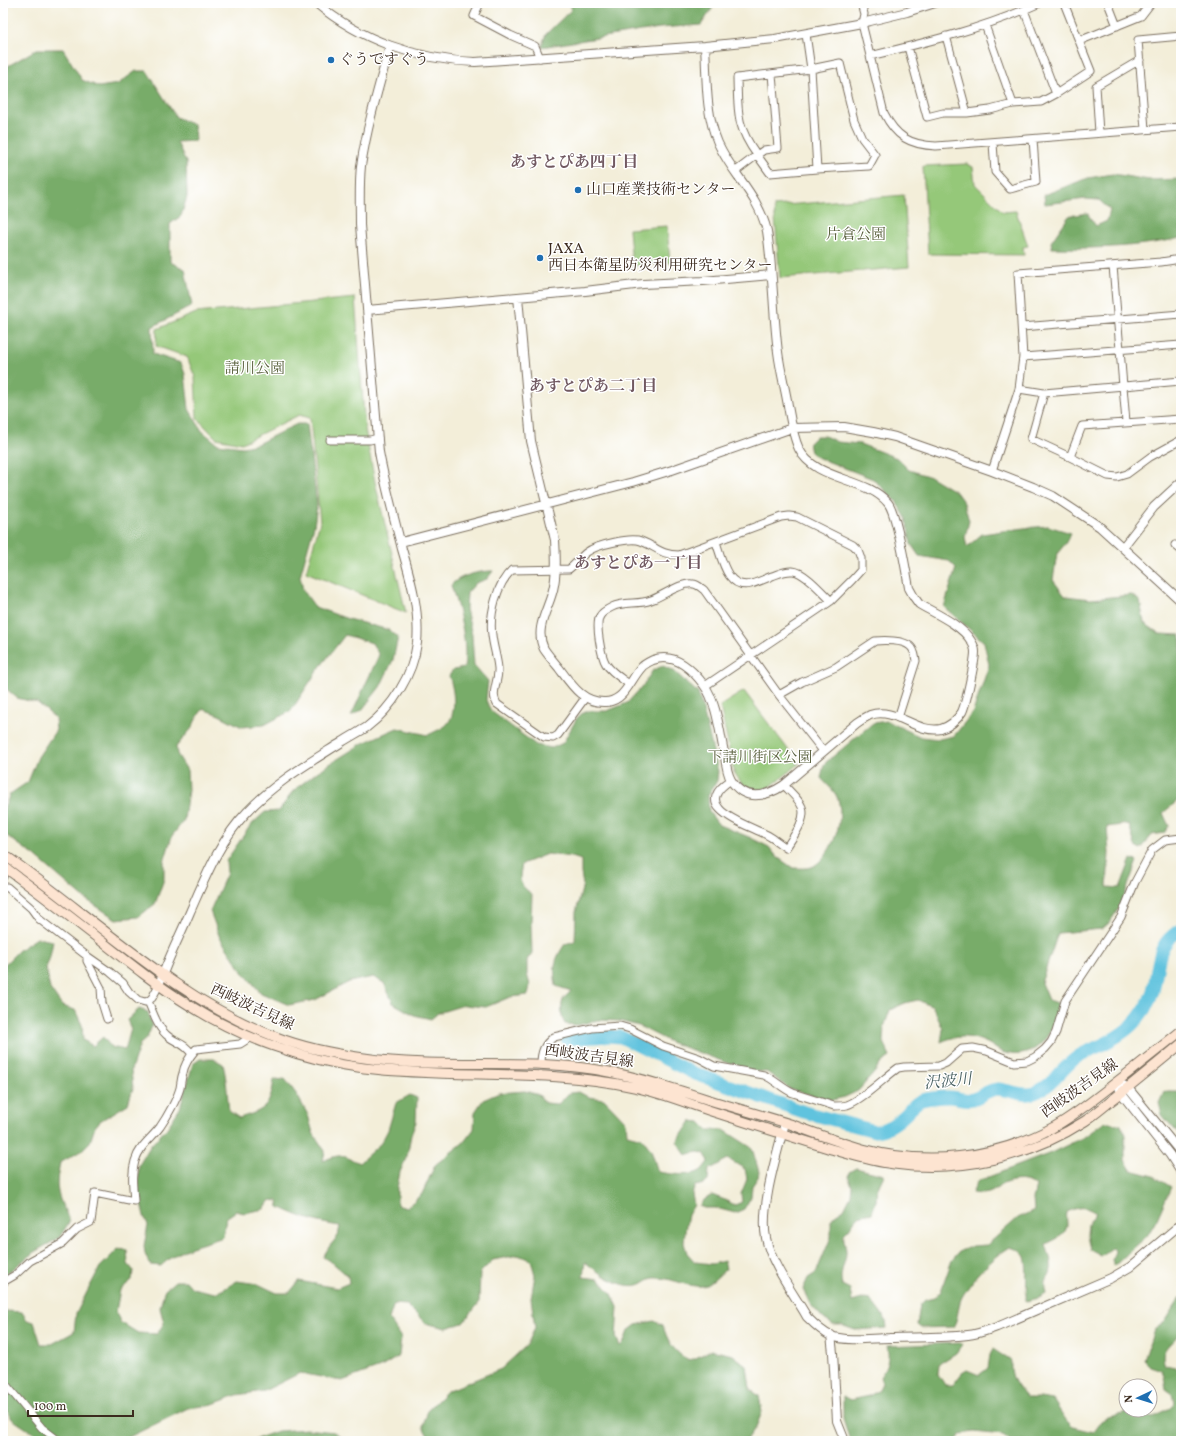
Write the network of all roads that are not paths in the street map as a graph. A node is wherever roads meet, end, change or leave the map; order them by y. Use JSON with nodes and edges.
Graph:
{"nodes":[{"id":1,"x":316,"y":3,"type":"edge"},
{"id":2,"x":480,"y":3,"type":"edge"},
{"id":3,"x":861,"y":3,"type":"edge"},
{"id":4,"x":935,"y":3,"type":"edge"},
{"id":5,"x":1040,"y":3,"type":"edge"},
{"id":6,"x":1064,"y":3,"type":"edge"},
{"id":7,"x":1108,"y":3,"type":"edge"},
{"id":8,"x":1151,"y":3,"type":"edge"},
{"id":9,"x":1024,"y":10,"type":"junction"},
{"id":10,"x":862,"y":23,"type":"junction"},
{"id":11,"x":985,"y":25,"type":"junction"},
{"id":12,"x":1117,"y":26,"type":"junction"},
{"id":13,"x":806,"y":34,"type":"junction"},
{"id":14,"x":946,"y":36,"type":"junction"},
{"id":15,"x":1181,"y":36,"type":"edge"},
{"id":16,"x":1079,"y":41,"type":"junction"},
{"id":17,"x":390,"y":46,"type":"junction"},
{"id":18,"x":705,"y":46,"type":"junction"},
{"id":19,"x":908,"y":47,"type":"junction"},
{"id":20,"x":870,"y":56,"type":"junction"},
{"id":21,"x":540,"y":58,"type":"junction"},
{"id":22,"x":1140,"y":60,"type":"junction"},
{"id":23,"x":810,"y":69,"type":"junction"},
{"id":24,"x":772,"y":74,"type":"junction"},
{"id":25,"x":1056,"y":94,"type":"junction"},
{"id":26,"x":1013,"y":104,"type":"junction"},
{"id":27,"x":967,"y":113,"type":"junction"},
{"id":28,"x":1181,"y":127,"type":"edge"},
{"id":29,"x":1145,"y":129,"type":"junction"},
{"id":30,"x":1099,"y":133,"type":"junction"},
{"id":31,"x":1033,"y":139,"type":"junction"},
{"id":32,"x":993,"y":142,"type":"junction"},
{"id":33,"x":757,"y":155,"type":"junction"},
{"id":34,"x":817,"y":169,"type":"junction"},
{"id":35,"x":736,"y":171,"type":"junction"},
{"id":36,"x":1181,"y":259,"type":"edge"},
{"id":37,"x":1113,"y":266,"type":"junction"},
{"id":38,"x":771,"y":275,"type":"junction"},
{"id":39,"x":518,"y":297,"type":"junction"},
{"id":40,"x":367,"y":310,"type":"junction"},
{"id":41,"x":1181,"y":314,"type":"edge"},
{"id":42,"x":1117,"y":320,"type":"junction"},
{"id":43,"x":1022,"y":327,"type":"junction"},
{"id":44,"x":1181,"y":345,"type":"edge"},
{"id":45,"x":1120,"y":350,"type":"junction"},
{"id":46,"x":1023,"y":357,"type":"junction"},
{"id":47,"x":1181,"y":381,"type":"edge"},
{"id":48,"x":1123,"y":386,"type":"junction"},
{"id":49,"x":1019,"y":389,"type":"junction"},
{"id":50,"x":1044,"y":392,"type":"junction"},
{"id":51,"x":1181,"y":419,"type":"edge"},
{"id":52,"x":1126,"y":422,"type":"junction"},
{"id":53,"x":792,"y":428,"type":"junction"},
{"id":54,"x":378,"y":438,"type":"junction"},
{"id":55,"x":330,"y":440,"type":"dead end"},
{"id":56,"x":1181,"y":440,"type":"edge"},
{"id":57,"x":1070,"y":457,"type":"junction"},
{"id":58,"x":992,"y":471,"type":"junction"},
{"id":59,"x":1181,"y":482,"type":"edge"},
{"id":60,"x":546,"y":504,"type":"junction"},
{"id":61,"x":401,"y":542,"type":"junction"},
{"id":62,"x":716,"y":542,"type":"junction"},
{"id":63,"x":1123,"y":547,"type":"junction"},
{"id":64,"x":556,"y":570,"type":"junction"},
{"id":65,"x":1181,"y":600,"type":"edge"},
{"id":66,"x":831,"y":601,"type":"junction"},
{"id":67,"x":750,"y":655,"type":"junction"},
{"id":68,"x":629,"y":684,"type":"junction"},
{"id":69,"x":705,"y":686,"type":"junction"},
{"id":70,"x":779,"y":695,"type":"junction"},
{"id":71,"x":585,"y":698,"type":"junction"},
{"id":72,"x":898,"y":718,"type":"junction"},
{"id":73,"x":823,"y":751,"type":"junction"},
{"id":74,"x":731,"y":780,"type":"junction"},
{"id":75,"x":784,"y":785,"type":"junction"},
{"id":76,"x":1181,"y":838,"type":"edge"},
{"id":77,"x":3,"y":854,"type":"edge"},
{"id":78,"x":4,"y":866,"type":"edge"},
{"id":79,"x":3,"y":878,"type":"edge"},
{"id":80,"x":3,"y":888,"type":"edge"},
{"id":81,"x":87,"y":956,"type":"junction"},
{"id":82,"x":162,"y":974,"type":"junction"},
{"id":83,"x":158,"y":985,"type":"junction"},
{"id":84,"x":148,"y":1002,"type":"junction"},
{"id":85,"x":108,"y":1019,"type":"dead end"},
{"id":86,"x":1181,"y":1031,"type":"edge"},
{"id":87,"x":251,"y":1037,"type":"junction"},
{"id":88,"x":1181,"y":1044,"type":"edge"},
{"id":89,"x":192,"y":1054,"type":"junction"},
{"id":90,"x":541,"y":1064,"type":"junction"},
{"id":91,"x":1117,"y":1082,"type":"junction"},
{"id":92,"x":1124,"y":1090,"type":"junction"},
{"id":93,"x":785,"y":1123,"type":"junction"},
{"id":94,"x":782,"y":1134,"type":"junction"},
{"id":95,"x":1181,"y":1153,"type":"edge"},
{"id":96,"x":1181,"y":1172,"type":"edge"},
{"id":97,"x":1181,"y":1224,"type":"edge"},
{"id":98,"x":3,"y":1282,"type":"edge"},
{"id":99,"x":830,"y":1335,"type":"junction"},
{"id":100,"x":3,"y":1381,"type":"edge"},
{"id":101,"x":59,"y":1441,"type":"edge"},
{"id":102,"x":845,"y":1441,"type":"edge"}],
"edges":[{"from":1,"to":17,"type":"street"},
{"from":2,"to":21,"type":"street"},
{"from":3,"to":10,"type":"street"},
{"from":4,"to":10,"type":"street"},
{"from":5,"to":9,"type":"street"},
{"from":6,"to":16,"type":"street"},
{"from":7,"to":12,"type":"street"},
{"from":8,"to":12,"type":"street"},
{"from":9,"to":11,"type":"street"},
{"from":9,"to":25,"type":"street"},
{"from":10,"to":13,"type":"street"},
{"from":10,"to":20,"type":"street"},
{"from":11,"to":14,"type":"street"},
{"from":11,"to":26,"type":"street"},
{"from":12,"to":16,"type":"street"},
{"from":13,"to":18,"type":"street"},
{"from":13,"to":23,"type":"street"},
{"from":14,"to":19,"type":"street"},
{"from":14,"to":27,"type":"street"},
{"from":15,"to":22,"type":"street"},
{"from":16,"to":25,"type":"street"},
{"from":17,"to":21,"type":"street"},
{"from":17,"to":40,"type":"street"},
{"from":18,"to":21,"type":"street"},
{"from":18,"to":35,"type":"street"},
{"from":19,"to":20,"type":"street"},
{"from":19,"to":27,"type":"street"},
{"from":20,"to":32,"type":"street"},
{"from":22,"to":29,"type":"street"},
{"from":22,"to":30,"type":"street"},
{"from":23,"to":24,"type":"street"},
{"from":23,"to":34,"type":"street"},
{"from":23,"to":34,"type":"street"},
{"from":24,"to":33,"type":"street"},
{"from":24,"to":33,"type":"street"},
{"from":25,"to":26,"type":"street"},
{"from":26,"to":27,"type":"street"},
{"from":28,"to":29,"type":"street"},
{"from":29,"to":30,"type":"street"},
{"from":30,"to":31,"type":"street"},
{"from":31,"to":32,"type":"street"},
{"from":31,"to":32,"type":"street"},
{"from":33,"to":34,"type":"street"},
{"from":33,"to":35,"type":"street"},
{"from":35,"to":38,"type":"street"},
{"from":36,"to":37,"type":"street"},
{"from":37,"to":42,"type":"street"},
{"from":37,"to":43,"type":"street"},
{"from":38,"to":39,"type":"street"},
{"from":38,"to":53,"type":"street"},
{"from":39,"to":40,"type":"street"},
{"from":39,"to":60,"type":"street"},
{"from":40,"to":54,"type":"street"},
{"from":41,"to":42,"type":"street"},
{"from":42,"to":43,"type":"street"},
{"from":42,"to":45,"type":"street"},
{"from":43,"to":46,"type":"street"},
{"from":44,"to":45,"type":"street"},
{"from":45,"to":46,"type":"street"},
{"from":45,"to":48,"type":"street"},
{"from":46,"to":49,"type":"street"},
{"from":47,"to":48,"type":"street"},
{"from":48,"to":50,"type":"street"},
{"from":48,"to":52,"type":"street"},
{"from":49,"to":50,"type":"street"},
{"from":49,"to":58,"type":"street"},
{"from":50,"to":57,"type":"street"},
{"from":51,"to":52,"type":"street"},
{"from":52,"to":57,"type":"street"},
{"from":53,"to":58,"type":"street"},
{"from":53,"to":60,"type":"street"},
{"from":53,"to":72,"type":"street"},
{"from":54,"to":55,"type":"street"},
{"from":54,"to":61,"type":"street"},
{"from":56,"to":57,"type":"street"},
{"from":58,"to":63,"type":"street"},
{"from":59,"to":63,"type":"street"},
{"from":60,"to":61,"type":"street"},
{"from":60,"to":64,"type":"street"},
{"from":61,"to":82,"type":"street"},
{"from":62,"to":64,"type":"street"},
{"from":62,"to":66,"type":"street"},
{"from":62,"to":66,"type":"street"},
{"from":63,"to":65,"type":"street"},
{"from":64,"to":71,"type":"street"},
{"from":64,"to":71,"type":"street"},
{"from":66,"to":67,"type":"street"},
{"from":67,"to":68,"type":"street"},
{"from":67,"to":69,"type":"street"},
{"from":67,"to":70,"type":"street"},
{"from":68,"to":69,"type":"street"},
{"from":68,"to":71,"type":"street"},
{"from":69,"to":74,"type":"street"},
{"from":70,"to":72,"type":"street"},
{"from":70,"to":73,"type":"street"},
{"from":72,"to":73,"type":"street"},
{"from":73,"to":75,"type":"street"},
{"from":74,"to":75,"type":"street"},
{"from":74,"to":75,"type":"street"},
{"from":76,"to":90,"type":"street"},
{"from":77,"to":82,"type":"main road","name":"西岐波吉見線"},
{"from":78,"to":79,"type":"street"},
{"from":78,"to":83,"type":"main road","name":"西岐波吉見線"},
{"from":80,"to":81,"type":"street"},
{"from":81,"to":84,"type":"street"},
{"from":81,"to":85,"type":"street"},
{"from":82,"to":83,"type":"street"},
{"from":82,"to":90,"type":"main road","name":"西岐波吉見線"},
{"from":83,"to":84,"type":"street"},
{"from":83,"to":87,"type":"main road","name":"西岐波吉見線"},
{"from":84,"to":89,"type":"street"},
{"from":86,"to":91,"type":"main road","name":"西岐波吉見線"},
{"from":87,"to":89,"type":"street"},
{"from":87,"to":94,"type":"main road","name":"西岐波吉見線"},
{"from":88,"to":92,"type":"main road","name":"西岐波吉見線"},
{"from":89,"to":98,"type":"street"},
{"from":90,"to":93,"type":"main road","name":"西岐波吉見線"},
{"from":91,"to":92,"type":"street"},
{"from":91,"to":93,"type":"main road","name":"西岐波吉見線"},
{"from":92,"to":94,"type":"main road","name":"西岐波吉見線"},
{"from":92,"to":95,"type":"street"},
{"from":92,"to":96,"type":"street"},
{"from":93,"to":94,"type":"street"},
{"from":94,"to":99,"type":"street"},
{"from":97,"to":99,"type":"street"},
{"from":99,"to":102,"type":"street"},
{"from":100,"to":101,"type":"street"}]}
